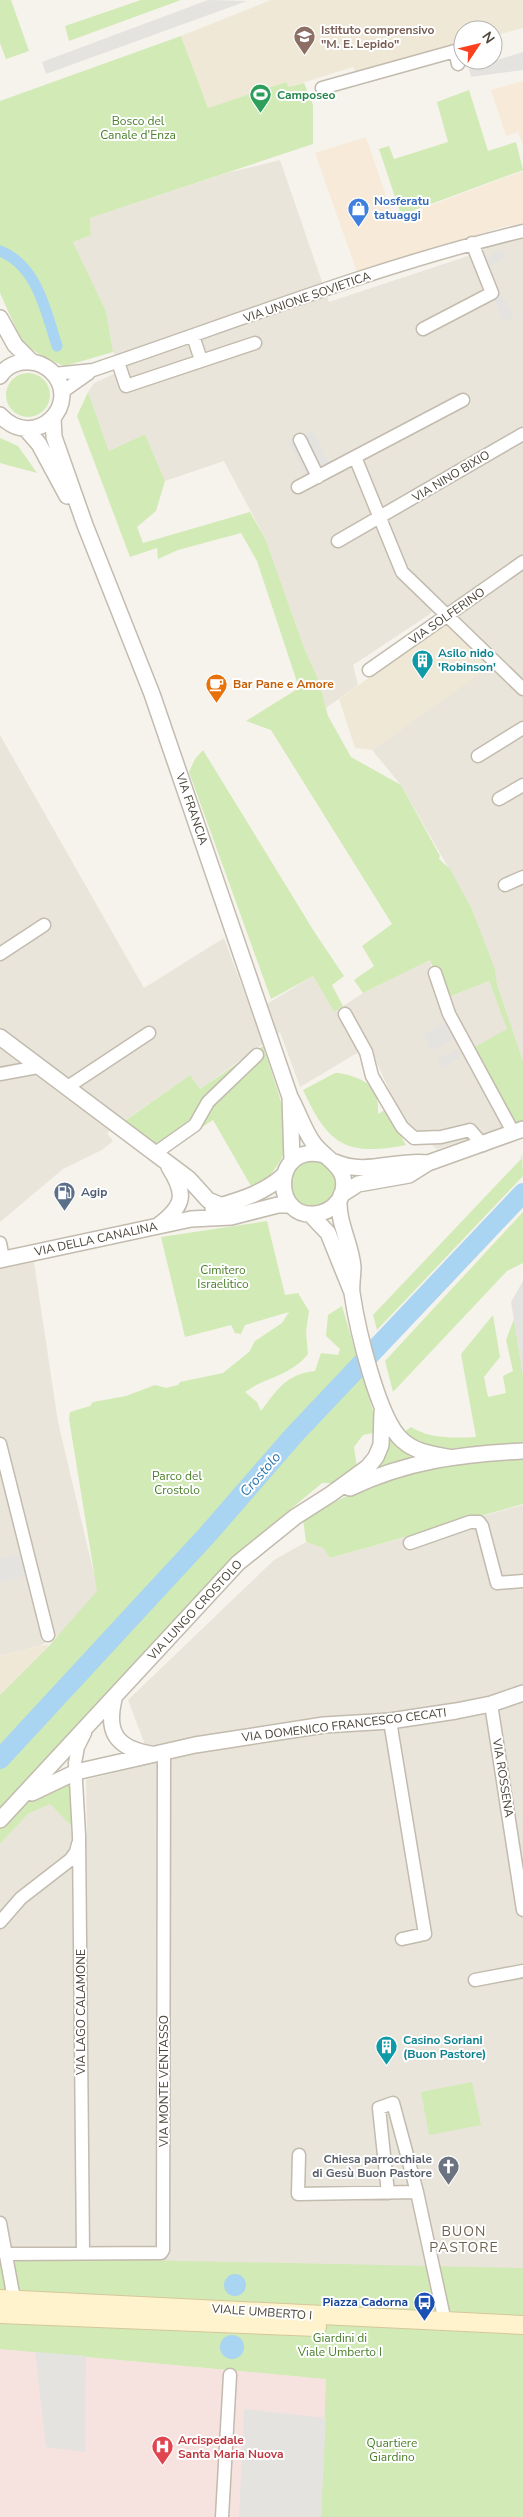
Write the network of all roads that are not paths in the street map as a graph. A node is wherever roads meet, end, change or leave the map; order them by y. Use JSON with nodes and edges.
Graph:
{"nodes":[{"id":1,"x":453,"y":52,"type":"edge"},
{"id":2,"x":322,"y":88,"type":"dead end"},
{"id":3,"x":523,"y":230,"type":"edge"},
{"id":4,"x":472,"y":243,"type":"junction"},
{"id":5,"x":0,"y":318,"type":"edge"},
{"id":6,"x":423,"y":329,"type":"dead end"},
{"id":7,"x":193,"y":336,"type":"junction"},
{"id":8,"x":255,"y":343,"type":"dead end"},
{"id":9,"x":0,"y":357,"type":"edge"},
{"id":10,"x":201,"y":360,"type":"junction"},
{"id":11,"x":32,"y":362,"type":"junction"},
{"id":12,"x":118,"y":362,"type":"junction"},
{"id":13,"x":93,"y":370,"type":"junction"},
{"id":14,"x":54,"y":374,"type":"junction"},
{"id":15,"x":1,"y":375,"type":"edge"},
{"id":16,"x":62,"y":392,"type":"junction"},
{"id":17,"x":463,"y":400,"type":"dead end"},
{"id":18,"x":0,"y":415,"type":"edge"},
{"id":19,"x":53,"y":418,"type":"junction"},
{"id":20,"x":26,"y":429,"type":"junction"},
{"id":21,"x":523,"y":434,"type":"edge"},
{"id":22,"x":300,"y":440,"type":"dead end"},
{"id":23,"x":355,"y":457,"type":"junction"},
{"id":24,"x":318,"y":477,"type":"junction"},
{"id":25,"x":298,"y":487,"type":"dead end"},
{"id":26,"x":379,"y":519,"type":"junction"},
{"id":27,"x":85,"y":525,"type":"junction"},
{"id":28,"x":338,"y":541,"type":"dead end"},
{"id":29,"x":523,"y":562,"type":"edge"},
{"id":30,"x":446,"y":618,"type":"junction"},
{"id":31,"x":369,"y":670,"type":"dead end"},
{"id":32,"x":523,"y":690,"type":"edge"},
{"id":33,"x":523,"y":728,"type":"edge"},
{"id":34,"x":478,"y":756,"type":"dead end"},
{"id":35,"x":523,"y":785,"type":"edge"},
{"id":36,"x":499,"y":799,"type":"dead end"},
{"id":37,"x":523,"y":877,"type":"edge"},
{"id":38,"x":505,"y":885,"type":"dead end"},
{"id":39,"x":44,"y":925,"type":"dead end"},
{"id":40,"x":0,"y":954,"type":"edge"},
{"id":41,"x":435,"y":973,"type":"dead end"},
{"id":42,"x":345,"y":1014,"type":"dead end"},
{"id":43,"x":148,"y":1033,"type":"dead end"},
{"id":44,"x":0,"y":1037,"type":"edge"},
{"id":45,"x":257,"y":1055,"type":"dead end"},
{"id":46,"x":38,"y":1067,"type":"junction"},
{"id":47,"x":0,"y":1074,"type":"edge"},
{"id":48,"x":66,"y":1088,"type":"junction"},
{"id":49,"x":290,"y":1097,"type":"junction"},
{"id":50,"x":518,"y":1130,"type":"edge"},
{"id":51,"x":483,"y":1145,"type":"junction"},
{"id":52,"x":154,"y":1154,"type":"junction"},
{"id":53,"x":330,"y":1159,"type":"junction"},
{"id":54,"x":292,"y":1161,"type":"junction"},
{"id":55,"x":428,"y":1163,"type":"junction"},
{"id":56,"x":168,"y":1166,"type":"junction"},
{"id":57,"x":284,"y":1175,"type":"junction"},
{"id":58,"x":340,"y":1198,"type":"junction"},
{"id":59,"x":291,"y":1205,"type":"junction"},
{"id":60,"x":222,"y":1206,"type":"junction"},
{"id":61,"x":310,"y":1214,"type":"junction"},
{"id":62,"x":192,"y":1219,"type":"junction"},
{"id":63,"x":157,"y":1226,"type":"junction"},
{"id":64,"x":0,"y":1243,"type":"edge"},
{"id":65,"x":2,"y":1259,"type":"edge"},
{"id":66,"x":352,"y":1291,"type":"junction"},
{"id":67,"x":380,"y":1405,"type":"junction"},
{"id":68,"x":0,"y":1444,"type":"edge"},
{"id":69,"x":523,"y":1451,"type":"edge"},
{"id":70,"x":448,"y":1457,"type":"junction"},
{"id":71,"x":5,"y":1487,"type":"edge"},
{"id":72,"x":332,"y":1494,"type":"junction"},
{"id":73,"x":410,"y":1543,"type":"dead end"},
{"id":74,"x":523,"y":1580,"type":"edge"},
{"id":75,"x":48,"y":1635,"type":"dead end"},
{"id":76,"x":523,"y":1693,"type":"edge"},
{"id":77,"x":115,"y":1697,"type":"junction"},
{"id":78,"x":491,"y":1704,"type":"junction"},
{"id":79,"x":390,"y":1721,"type":"junction"},
{"id":80,"x":88,"y":1726,"type":"junction"},
{"id":81,"x":159,"y":1753,"type":"junction"},
{"id":82,"x":76,"y":1772,"type":"junction"},
{"id":83,"x":20,"y":1799,"type":"junction"},
{"id":84,"x":0,"y":1820,"type":"edge"},
{"id":85,"x":80,"y":1835,"type":"junction"},
{"id":86,"x":519,"y":1851,"type":"edge"},
{"id":87,"x":523,"y":1910,"type":"edge"},
{"id":88,"x":0,"y":1922,"type":"edge"},
{"id":89,"x":402,"y":1939,"type":"dead end"},
{"id":90,"x":523,"y":1971,"type":"edge"},
{"id":91,"x":475,"y":1980,"type":"dead end"},
{"id":92,"x":299,"y":2155,"type":"dead end"},
{"id":93,"x":417,"y":2192,"type":"junction"},
{"id":94,"x":388,"y":2193,"type":"junction"},
{"id":95,"x":0,"y":2222,"type":"edge"},
{"id":96,"x":83,"y":2253,"type":"junction"},
{"id":97,"x":5,"y":2254,"type":"junction"},
{"id":98,"x":7,"y":2299,"type":"edge"},
{"id":99,"x":0,"y":2314,"type":"edge"},
{"id":100,"x":445,"y":2322,"type":"junction"},
{"id":101,"x":523,"y":2325,"type":"edge"},
{"id":102,"x":523,"y":2336,"type":"edge"},
{"id":103,"x":230,"y":2375,"type":"dead end"},
{"id":104,"x":222,"y":2517,"type":"edge"}],
"edges":[{"from":1,"to":2,"type":"street"},
{"from":3,"to":4,"type":"street","name":"VIA UNIONE SOVIETICA"},
{"from":4,"to":6,"type":"street"},
{"from":4,"to":7,"type":"street","name":"VIA UNIONE SOVIETICA"},
{"from":5,"to":11,"type":"street"},
{"from":7,"to":10,"type":"street"},
{"from":7,"to":12,"type":"street","name":"VIA UNIONE SOVIETICA"},
{"from":8,"to":10,"type":"street"},
{"from":9,"to":15,"type":"street"},
{"from":10,"to":12,"type":"street"},
{"from":11,"to":14,"type":"street"},
{"from":11,"to":15,"type":"street"},
{"from":12,"to":13,"type":"street","name":"VIA UNIONE SOVIETICA"},
{"from":13,"to":14,"type":"street","name":"VIA UNIONE SOVIETICA"},
{"from":13,"to":16,"type":"street","name":"VIA UNIONE SOVIETICA"},
{"from":14,"to":16,"type":"street"},
{"from":16,"to":19,"type":"street","name":"VIA FRANCIA"},
{"from":17,"to":23,"type":"street"},
{"from":18,"to":20,"type":"street","name":"VIA FRANCIA"},
{"from":19,"to":20,"type":"street"},
{"from":19,"to":27,"type":"street","name":"VIA FRANCIA"},
{"from":20,"to":27,"type":"street","name":"VIA FRANCIA"},
{"from":21,"to":26,"type":"street","name":"VIA NINO BIXIO"},
{"from":22,"to":24,"type":"street"},
{"from":23,"to":24,"type":"street"},
{"from":23,"to":26,"type":"street"},
{"from":24,"to":25,"type":"street"},
{"from":26,"to":28,"type":"street","name":"VIA NINO BIXIO"},
{"from":26,"to":30,"type":"street"},
{"from":27,"to":49,"type":"street","name":"VIA FRANCIA"},
{"from":29,"to":30,"type":"street","name":"VIA SOLFERINO"},
{"from":30,"to":31,"type":"street","name":"VIA SOLFERINO"},
{"from":30,"to":32,"type":"street"},
{"from":33,"to":34,"type":"street"},
{"from":35,"to":36,"type":"street"},
{"from":37,"to":38,"type":"street"},
{"from":39,"to":40,"type":"street"},
{"from":41,"to":50,"type":"street"},
{"from":42,"to":51,"type":"street"},
{"from":43,"to":48,"type":"street"},
{"from":44,"to":46,"type":"street"},
{"from":45,"to":52,"type":"street"},
{"from":46,"to":47,"type":"street"},
{"from":46,"to":48,"type":"street"},
{"from":48,"to":52,"type":"street"},
{"from":49,"to":53,"type":"street","name":"VIA FRANCIA"},
{"from":49,"to":54,"type":"street","name":"VIA FRANCIA"},
{"from":50,"to":51,"type":"street"},
{"from":51,"to":55,"type":"street"},
{"from":52,"to":56,"type":"street"},
{"from":53,"to":54,"type":"street"},
{"from":53,"to":55,"type":"street"},
{"from":53,"to":58,"type":"street","name":"VIA FRANCIA"},
{"from":54,"to":57,"type":"street"},
{"from":55,"to":58,"type":"street"},
{"from":56,"to":60,"type":"street"},
{"from":56,"to":63,"type":"street"},
{"from":57,"to":59,"type":"street"},
{"from":57,"to":60,"type":"street","name":"VIA DELLA CANALINA"},
{"from":58,"to":61,"type":"street"},
{"from":58,"to":66,"type":"street","name":"VIA FRANCIA"},
{"from":59,"to":61,"type":"street"},
{"from":59,"to":62,"type":"street","name":"VIA DELLA CANALINA"},
{"from":60,"to":62,"type":"street","name":"VIA DELLA CANALINA"},
{"from":61,"to":66,"type":"street"},
{"from":62,"to":63,"type":"street","name":"VIA DELLA CANALINA"},
{"from":63,"to":65,"type":"street","name":"VIA DELLA CANALINA"},
{"from":64,"to":65,"type":"street"},
{"from":66,"to":67,"type":"street","name":"VIA LUNGO CROSTOLO"},
{"from":67,"to":70,"type":"street","name":"VIA LUNGO CROSTOLO"},
{"from":67,"to":72,"type":"street","name":"VIA LUNGO CROSTOLO"},
{"from":68,"to":71,"type":"street"},
{"from":69,"to":70,"type":"street","name":"VIA LUNGO CROSTOLO"},
{"from":70,"to":72,"type":"street","name":"VIA LUNGO CROSTOLO"},
{"from":71,"to":75,"type":"street"},
{"from":72,"to":77,"type":"street","name":"VIA LUNGO CROSTOLO"},
{"from":73,"to":74,"type":"street"},
{"from":76,"to":78,"type":"street","name":"VIA DOMENICO FRANCESCO CECATI"},
{"from":77,"to":80,"type":"street","name":"VIA LUNGO CROSTOLO"},
{"from":77,"to":81,"type":"street"},
{"from":78,"to":79,"type":"street","name":"VIA DOMENICO FRANCESCO CECATI"},
{"from":78,"to":86,"type":"street","name":"VIA ROSSENA"},
{"from":79,"to":81,"type":"street","name":"VIA DOMENICO FRANCESCO CECATI"},
{"from":79,"to":89,"type":"street"},
{"from":80,"to":82,"type":"street","name":"VIA LUNGO CROSTOLO"},
{"from":80,"to":83,"type":"street","name":"VIA LUNGO CROSTOLO"},
{"from":81,"to":82,"type":"street","name":"VIA DOMENICO FRANCESCO CECATI"},
{"from":81,"to":96,"type":"street","name":"VIA MONTE VENTASSO"},
{"from":82,"to":83,"type":"street","name":"VIA LUNGO CROSTOLO"},
{"from":82,"to":85,"type":"street","name":"VIA LAGO CALAMONE"},
{"from":83,"to":84,"type":"street","name":"VIA LUNGO CROSTOLO"},
{"from":85,"to":88,"type":"street"},
{"from":85,"to":96,"type":"street","name":"VIA LAGO CALAMONE"},
{"from":86,"to":87,"type":"street","name":"VIA ROSSENA"},
{"from":90,"to":91,"type":"street"},
{"from":92,"to":94,"type":"street"},
{"from":93,"to":94,"type":"street"},
{"from":93,"to":94,"type":"street"},
{"from":93,"to":100,"type":"street"},
{"from":95,"to":97,"type":"street"},
{"from":96,"to":97,"type":"street","name":"VIA MONTE VENTASSO"},
{"from":97,"to":98,"type":"street"},
{"from":98,"to":100,"type":"main road","name":"VIALE UMBERTO I"},
{"from":99,"to":102,"type":"main road","name":"VIALE UMBERTO I"},
{"from":100,"to":101,"type":"main road","name":"VIALE UMBERTO I"},
{"from":103,"to":104,"type":"street"}]}
